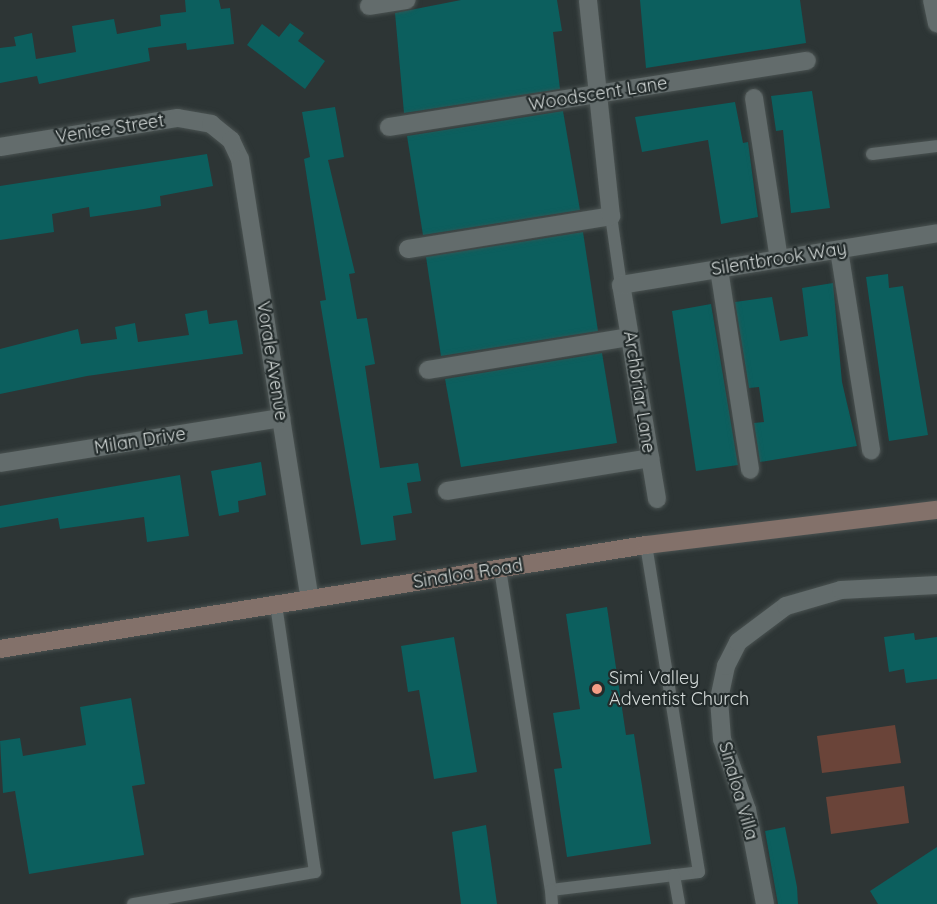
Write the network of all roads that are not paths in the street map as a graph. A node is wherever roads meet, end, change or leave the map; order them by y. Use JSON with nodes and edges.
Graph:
{"nodes":[{"id":1,"x":407,"y":0,"type":"edge"},
{"id":2,"x":588,"y":0,"type":"edge"},
{"id":3,"x":932,"y":0,"type":"edge"},
{"id":4,"x":369,"y":6,"type":"dead end"},
{"id":5,"x":937,"y":23,"type":"edge"},
{"id":6,"x":807,"y":61,"type":"dead end"},
{"id":7,"x":596,"y":94,"type":"junction"},
{"id":8,"x":754,"y":98,"type":"dead end"},
{"id":9,"x":389,"y":127,"type":"dead end"},
{"id":10,"x":218,"y":130,"type":"joint"},
{"id":11,"x":937,"y":146,"type":"edge"},
{"id":12,"x":0,"y":147,"type":"edge"},
{"id":13,"x":872,"y":154,"type":"dead end"},
{"id":14,"x":611,"y":216,"type":"junction"},
{"id":15,"x":937,"y":233,"type":"edge"},
{"id":16,"x":408,"y":249,"type":"dead end"},
{"id":17,"x":839,"y":250,"type":"junction"},
{"id":18,"x":780,"y":260,"type":"junction"},
{"id":19,"x":718,"y":269,"type":"junction"},
{"id":20,"x":621,"y":285,"type":"junction"},
{"id":21,"x":630,"y":337,"type":"junction"},
{"id":22,"x":428,"y":370,"type":"dead end"},
{"id":23,"x":281,"y":418,"type":"junction"},
{"id":24,"x":871,"y":450,"type":"dead end"},
{"id":25,"x":650,"y":458,"type":"junction"},
{"id":26,"x":0,"y":464,"type":"edge"},
{"id":27,"x":750,"y":470,"type":"dead end"},
{"id":28,"x":447,"y":491,"type":"dead end"},
{"id":29,"x":657,"y":499,"type":"dead end"},
{"id":30,"x":937,"y":510,"type":"edge"},
{"id":31,"x":646,"y":545,"type":"junction"},
{"id":32,"x":500,"y":569,"type":"junction"},
{"id":33,"x":937,"y":585,"type":"edge"},
{"id":34,"x":310,"y":599,"type":"junction"},
{"id":35,"x":276,"y":605,"type":"junction"},
{"id":36,"x":0,"y":649,"type":"edge"},
{"id":37,"x":674,"y":875,"type":"junction"},
{"id":38,"x":551,"y":891,"type":"junction"},
{"id":39,"x":133,"y":904,"type":"edge"},
{"id":40,"x":552,"y":904,"type":"edge"},
{"id":41,"x":679,"y":904,"type":"edge"},
{"id":42,"x":765,"y":904,"type":"edge"}],
"edges":[{"from":1,"to":4,"type":"street"},
{"from":2,"to":7,"type":"street"},
{"from":3,"to":5,"type":"street"},
{"from":6,"to":7,"type":"street","name":"Woodscent Lane"},
{"from":7,"to":9,"type":"street","name":"Woodscent Lane"},
{"from":7,"to":14,"type":"street"},
{"from":8,"to":18,"type":"street"},
{"from":10,"to":12,"type":"street","name":"Venice Street"},
{"from":10,"to":23,"type":"street","name":"Vorale Avenue"},
{"from":11,"to":13,"type":"lane"},
{"from":14,"to":16,"type":"street"},
{"from":14,"to":20,"type":"lane"},
{"from":15,"to":17,"type":"street","name":"Silentbrook Way"},
{"from":17,"to":18,"type":"street","name":"Silentbrook Way"},
{"from":17,"to":24,"type":"street"},
{"from":18,"to":19,"type":"street","name":"Silentbrook Way"},
{"from":19,"to":20,"type":"street","name":"Silentbrook Way"},
{"from":19,"to":27,"type":"street"},
{"from":20,"to":21,"type":"street","name":"Archbriar Lane"},
{"from":21,"to":22,"type":"street"},
{"from":21,"to":25,"type":"street","name":"Archbriar Lane"},
{"from":23,"to":26,"type":"street","name":"Milan Drive"},
{"from":23,"to":34,"type":"street","name":"Vorale Avenue"},
{"from":25,"to":28,"type":"street"},
{"from":25,"to":29,"type":"street","name":"Archbriar Lane"},
{"from":30,"to":31,"type":"street","name":"Sinaloa Road"},
{"from":31,"to":32,"type":"street","name":"Sinaloa Road"},
{"from":31,"to":37,"type":"lane"},
{"from":32,"to":34,"type":"street","name":"Sinaloa Road"},
{"from":32,"to":38,"type":"lane"},
{"from":33,"to":42,"type":"street","name":"Sinaloa Villa"},
{"from":34,"to":35,"type":"street","name":"Sinaloa Road"},
{"from":35,"to":36,"type":"street","name":"Sinaloa Road"},
{"from":35,"to":39,"type":"lane"},
{"from":37,"to":38,"type":"lane"},
{"from":37,"to":41,"type":"lane"},
{"from":38,"to":40,"type":"lane"}]}
